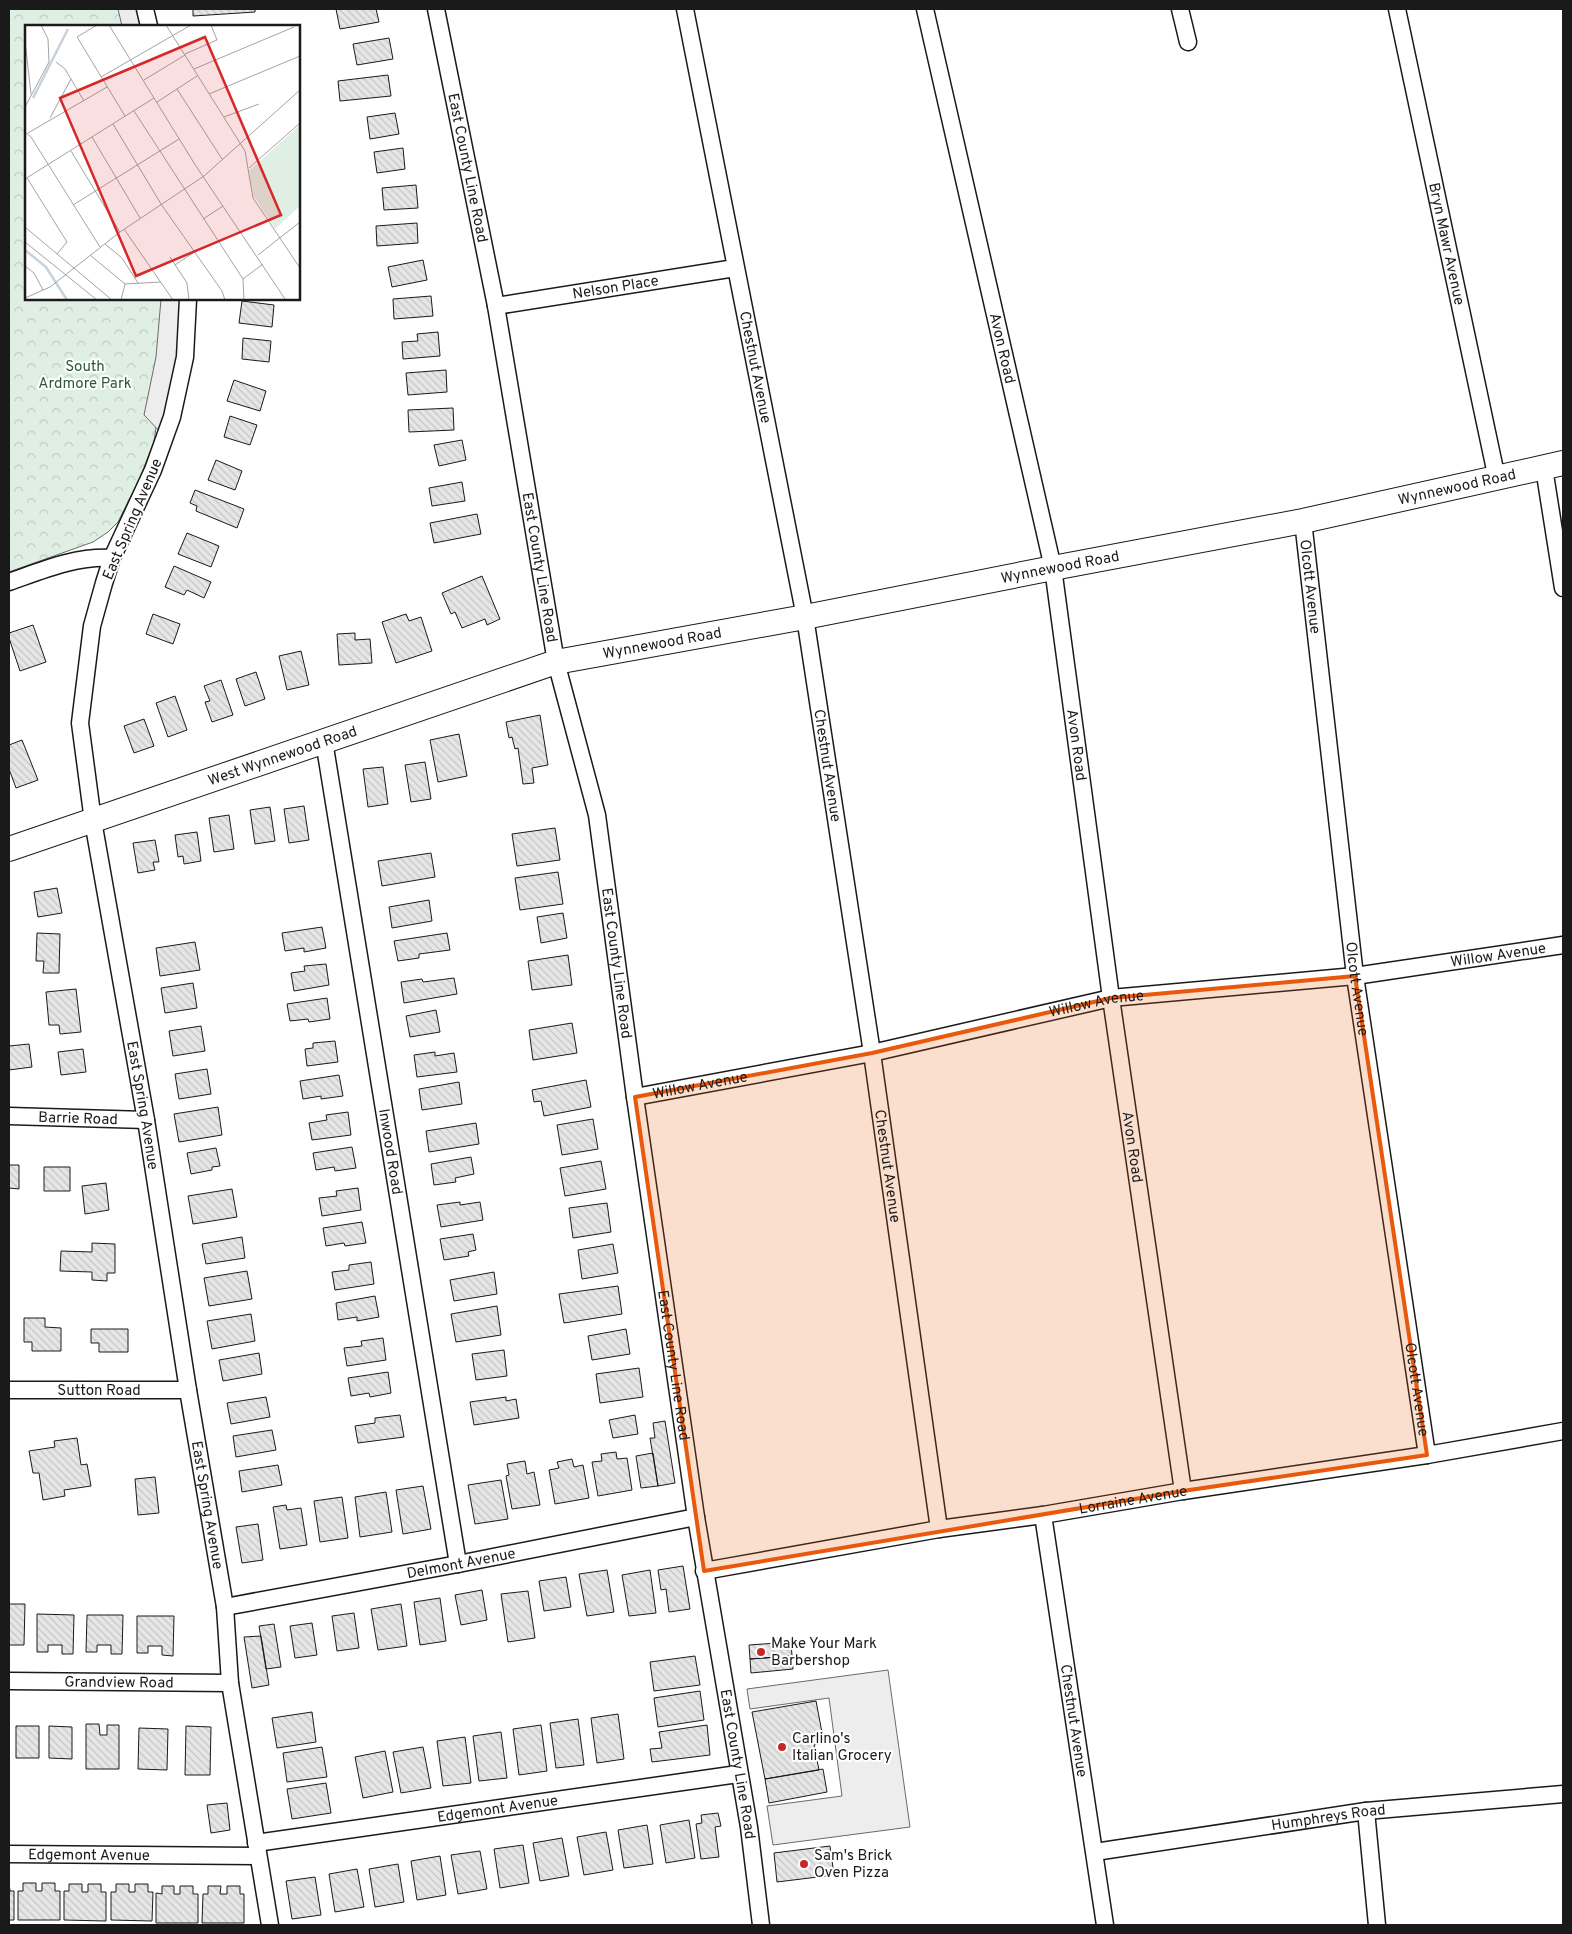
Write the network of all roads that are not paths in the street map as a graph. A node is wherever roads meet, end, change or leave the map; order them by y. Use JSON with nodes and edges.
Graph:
{"nodes":[{"id":1,"x":145,"y":9,"type":"edge"},
{"id":2,"x":436,"y":9,"type":"edge"},
{"id":3,"x":685,"y":9,"type":"edge"},
{"id":4,"x":925,"y":9,"type":"edge"},
{"id":5,"x":1180,"y":9,"type":"edge"},
{"id":6,"x":1397,"y":9,"type":"edge"},
{"id":7,"x":149,"y":25,"type":"edge"},
{"id":8,"x":1188,"y":42,"type":"dead end"},
{"id":9,"x":735,"y":268,"type":"junction"},
{"id":10,"x":188,"y":300,"type":"edge"},
{"id":11,"x":496,"y":306,"type":"junction"},
{"id":12,"x":1554,"y":465,"type":"edge"},
{"id":13,"x":1497,"y":479,"type":"junction"},
{"id":14,"x":1303,"y":522,"type":"junction"},
{"id":15,"x":112,"y":558,"type":"junction"},
{"id":16,"x":1053,"y":568,"type":"junction"},
{"id":17,"x":9,"y":582,"type":"edge"},
{"id":18,"x":1563,"y":588,"type":"edge"},
{"id":19,"x":805,"y":617,"type":"junction"},
{"id":20,"x":556,"y":662,"type":"junction"},
{"id":21,"x":324,"y":741,"type":"junction"},
{"id":22,"x":93,"y":821,"type":"junction"},
{"id":23,"x":9,"y":849,"type":"edge"},
{"id":24,"x":1563,"y":945,"type":"edge"},
{"id":25,"x":1356,"y":976,"type":"junction"},
{"id":26,"x":1111,"y":998,"type":"junction"},
{"id":27,"x":872,"y":1053,"type":"junction"},
{"id":28,"x":635,"y":1097,"type":"junction"},
{"id":29,"x":9,"y":1116,"type":"edge"},
{"id":30,"x":146,"y":1120,"type":"junction"},
{"id":31,"x":9,"y":1390,"type":"edge"},
{"id":32,"x":188,"y":1390,"type":"junction"},
{"id":33,"x":1563,"y":1431,"type":"edge"},
{"id":34,"x":1428,"y":1455,"type":"junction"},
{"id":35,"x":1183,"y":1491,"type":"junction"},
{"id":36,"x":1043,"y":1515,"type":"junction"},
{"id":37,"x":696,"y":1517,"type":"junction"},
{"id":38,"x":939,"y":1529,"type":"junction"},
{"id":39,"x":458,"y":1564,"type":"junction"},
{"id":40,"x":704,"y":1571,"type":"junction"},
{"id":41,"x":225,"y":1607,"type":"junction"},
{"id":42,"x":9,"y":1681,"type":"edge"},
{"id":43,"x":230,"y":1683,"type":"junction"},
{"id":44,"x":738,"y":1774,"type":"junction"},
{"id":45,"x":1563,"y":1794,"type":"edge"},
{"id":46,"x":1366,"y":1811,"type":"junction"},
{"id":47,"x":257,"y":1849,"type":"junction"},
{"id":48,"x":1095,"y":1852,"type":"junction"},
{"id":49,"x":9,"y":1854,"type":"edge"},
{"id":50,"x":270,"y":1925,"type":"edge"},
{"id":51,"x":762,"y":1925,"type":"edge"},
{"id":52,"x":1105,"y":1925,"type":"edge"},
{"id":53,"x":1377,"y":1925,"type":"edge"}],
"edges":[{"from":1,"to":7,"type":"street"},
{"from":2,"to":11,"type":"street","name":"East County Line Road"},
{"from":3,"to":9,"type":"street","name":"Chestnut Avenue"},
{"from":4,"to":16,"type":"street","name":"Avon Road"},
{"from":5,"to":8,"type":"street"},
{"from":6,"to":13,"type":"street","name":"Bryn Mawr Avenue"},
{"from":9,"to":11,"type":"street","name":"Nelson Place"},
{"from":9,"to":19,"type":"street","name":"Chestnut Avenue"},
{"from":10,"to":15,"type":"street","name":"East Spring Avenue"},
{"from":11,"to":20,"type":"street","name":"East County Line Road"},
{"from":12,"to":13,"type":"main road","name":"Wynnewood Road"},
{"from":12,"to":18,"type":"street"},
{"from":13,"to":14,"type":"main road","name":"Wynnewood Road"},
{"from":14,"to":16,"type":"main road","name":"Wynnewood Road"},
{"from":14,"to":25,"type":"street","name":"Olcott Avenue"},
{"from":15,"to":17,"type":"street"},
{"from":15,"to":22,"type":"street","name":"East Spring Avenue"},
{"from":16,"to":19,"type":"main road","name":"Wynnewood Road"},
{"from":16,"to":26,"type":"street","name":"Avon Road"},
{"from":19,"to":20,"type":"main road","name":"Wynnewood Road"},
{"from":19,"to":27,"type":"street","name":"Chestnut Avenue"},
{"from":20,"to":21,"type":"main road","name":"West Wynnewood Road"},
{"from":20,"to":28,"type":"street","name":"East County Line Road"},
{"from":21,"to":22,"type":"main road","name":"West Wynnewood Road"},
{"from":21,"to":39,"type":"street","name":"Inwood Road"},
{"from":22,"to":23,"type":"main road","name":"West Wynnewood Road"},
{"from":22,"to":30,"type":"street","name":"East Spring Avenue"},
{"from":24,"to":25,"type":"street","name":"Willow Avenue"},
{"from":25,"to":26,"type":"street","name":"Willow Avenue"},
{"from":25,"to":34,"type":"street","name":"Olcott Avenue"},
{"from":26,"to":27,"type":"street","name":"Willow Avenue"},
{"from":26,"to":35,"type":"street","name":"Avon Road"},
{"from":27,"to":28,"type":"street","name":"Willow Avenue"},
{"from":27,"to":38,"type":"street","name":"Chestnut Avenue"},
{"from":28,"to":37,"type":"street","name":"East County Line Road"},
{"from":29,"to":30,"type":"street","name":"Barrie Road"},
{"from":30,"to":32,"type":"street","name":"East Spring Avenue"},
{"from":31,"to":32,"type":"street","name":"Sutton Road"},
{"from":32,"to":41,"type":"street","name":"East Spring Avenue"},
{"from":33,"to":34,"type":"street","name":"Lorraine Avenue"},
{"from":34,"to":35,"type":"street","name":"Lorraine Avenue"},
{"from":35,"to":36,"type":"street","name":"Lorraine Avenue"},
{"from":36,"to":38,"type":"street","name":"Lorraine Avenue"},
{"from":36,"to":48,"type":"street","name":"Chestnut Avenue"},
{"from":37,"to":39,"type":"street","name":"Delmont Avenue"},
{"from":37,"to":40,"type":"street","name":"East County Line Road"},
{"from":38,"to":40,"type":"street","name":"Lorraine Avenue"},
{"from":39,"to":41,"type":"street","name":"Delmont Avenue"},
{"from":40,"to":44,"type":"street","name":"East County Line Road"},
{"from":41,"to":43,"type":"street","name":"East Spring Avenue"},
{"from":42,"to":43,"type":"street","name":"Grandview Road"},
{"from":43,"to":47,"type":"street","name":"East Spring Avenue"},
{"from":44,"to":47,"type":"street","name":"Edgemont Avenue"},
{"from":44,"to":51,"type":"street","name":"East County Line Road"},
{"from":45,"to":46,"type":"street","name":"Humphreys Road"},
{"from":46,"to":48,"type":"street","name":"Humphreys Road"},
{"from":46,"to":53,"type":"street"},
{"from":47,"to":49,"type":"street","name":"Edgemont Avenue"},
{"from":47,"to":50,"type":"street","name":"East Spring Avenue"},
{"from":48,"to":52,"type":"street","name":"Chestnut Avenue"}]}
